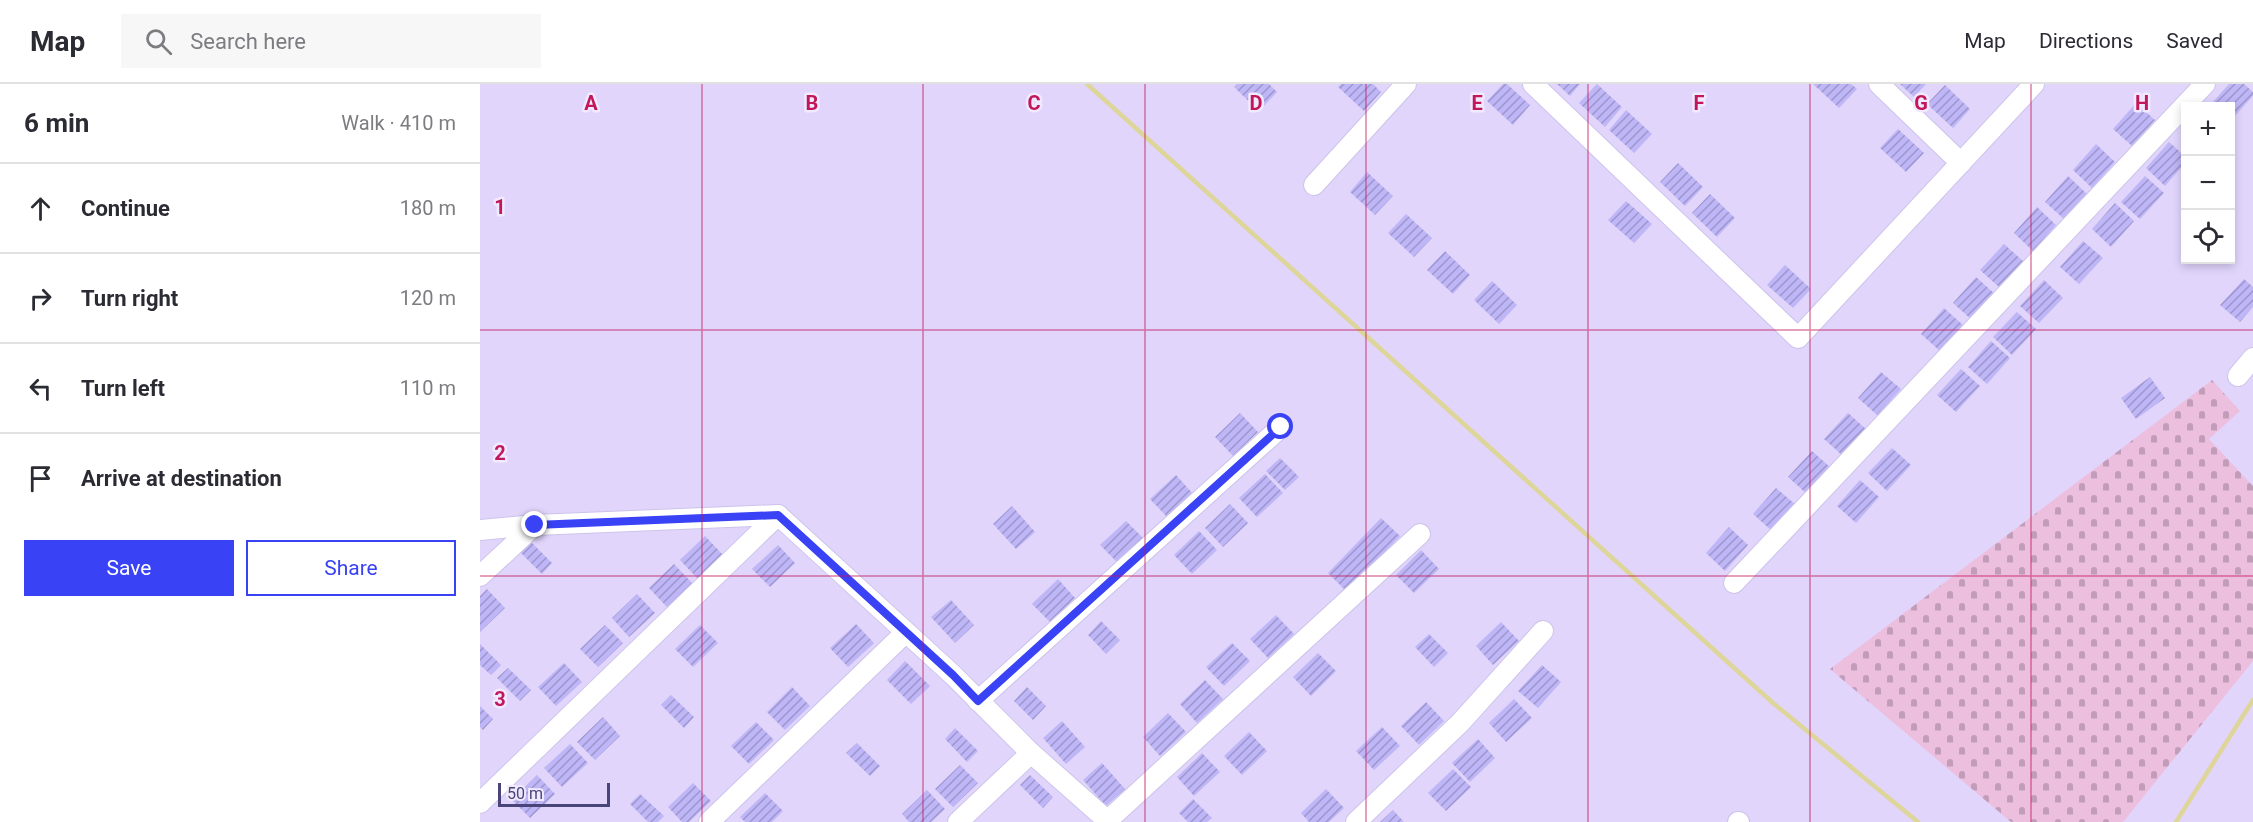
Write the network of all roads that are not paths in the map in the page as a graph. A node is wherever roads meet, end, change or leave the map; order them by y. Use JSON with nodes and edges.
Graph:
{"nodes":[{"id":1,"x":1406,"y":84,"type":"edge"},
{"id":2,"x":1533,"y":84,"type":"edge"},
{"id":3,"x":1879,"y":84,"type":"edge"},
{"id":4,"x":2034,"y":84,"type":"edge"},
{"id":5,"x":2205,"y":84,"type":"edge"},
{"id":6,"x":1961,"y":163,"type":"junction"},
{"id":7,"x":1314,"y":185,"type":"dead end"},
{"id":8,"x":2253,"y":358,"type":"edge"},
{"id":9,"x":2238,"y":376,"type":"dead end"},
{"id":10,"x":1281,"y":427,"type":"dead end"},
{"id":11,"x":778,"y":515,"type":"junction"},
{"id":12,"x":535,"y":525,"type":"junction"},
{"id":13,"x":480,"y":530,"type":"edge"},
{"id":14,"x":1420,"y":534,"type":"dead end"},
{"id":15,"x":480,"y":576,"type":"edge"},
{"id":16,"x":1734,"y":583,"type":"dead end"},
{"id":17,"x":1543,"y":631,"type":"dead end"},
{"id":18,"x":905,"y":633,"type":"junction"},
{"id":19,"x":978,"y":701,"type":"junction"},
{"id":20,"x":1031,"y":753,"type":"junction"},
{"id":21,"x":480,"y":803,"type":"edge"},
{"id":22,"x":1108,"y":821,"type":"edge"},
{"id":23,"x":709,"y":822,"type":"edge"},
{"id":24,"x":958,"y":822,"type":"edge"},
{"id":25,"x":1356,"y":822,"type":"edge"}],
"edges":[{"from":1,"to":7,"type":"street"},
{"from":2,"to":6,"type":"street"},
{"from":3,"to":6,"type":"street"},
{"from":4,"to":6,"type":"street"},
{"from":5,"to":16,"type":"street"},
{"from":8,"to":9,"type":"street"},
{"from":10,"to":19,"type":"street"},
{"from":11,"to":12,"type":"street"},
{"from":11,"to":18,"type":"street"},
{"from":11,"to":21,"type":"street"},
{"from":12,"to":13,"type":"street"},
{"from":12,"to":15,"type":"street"},
{"from":14,"to":22,"type":"street"},
{"from":17,"to":25,"type":"street"},
{"from":18,"to":19,"type":"street"},
{"from":18,"to":23,"type":"street"},
{"from":19,"to":20,"type":"street"},
{"from":20,"to":22,"type":"street"},
{"from":20,"to":24,"type":"street"}]}
